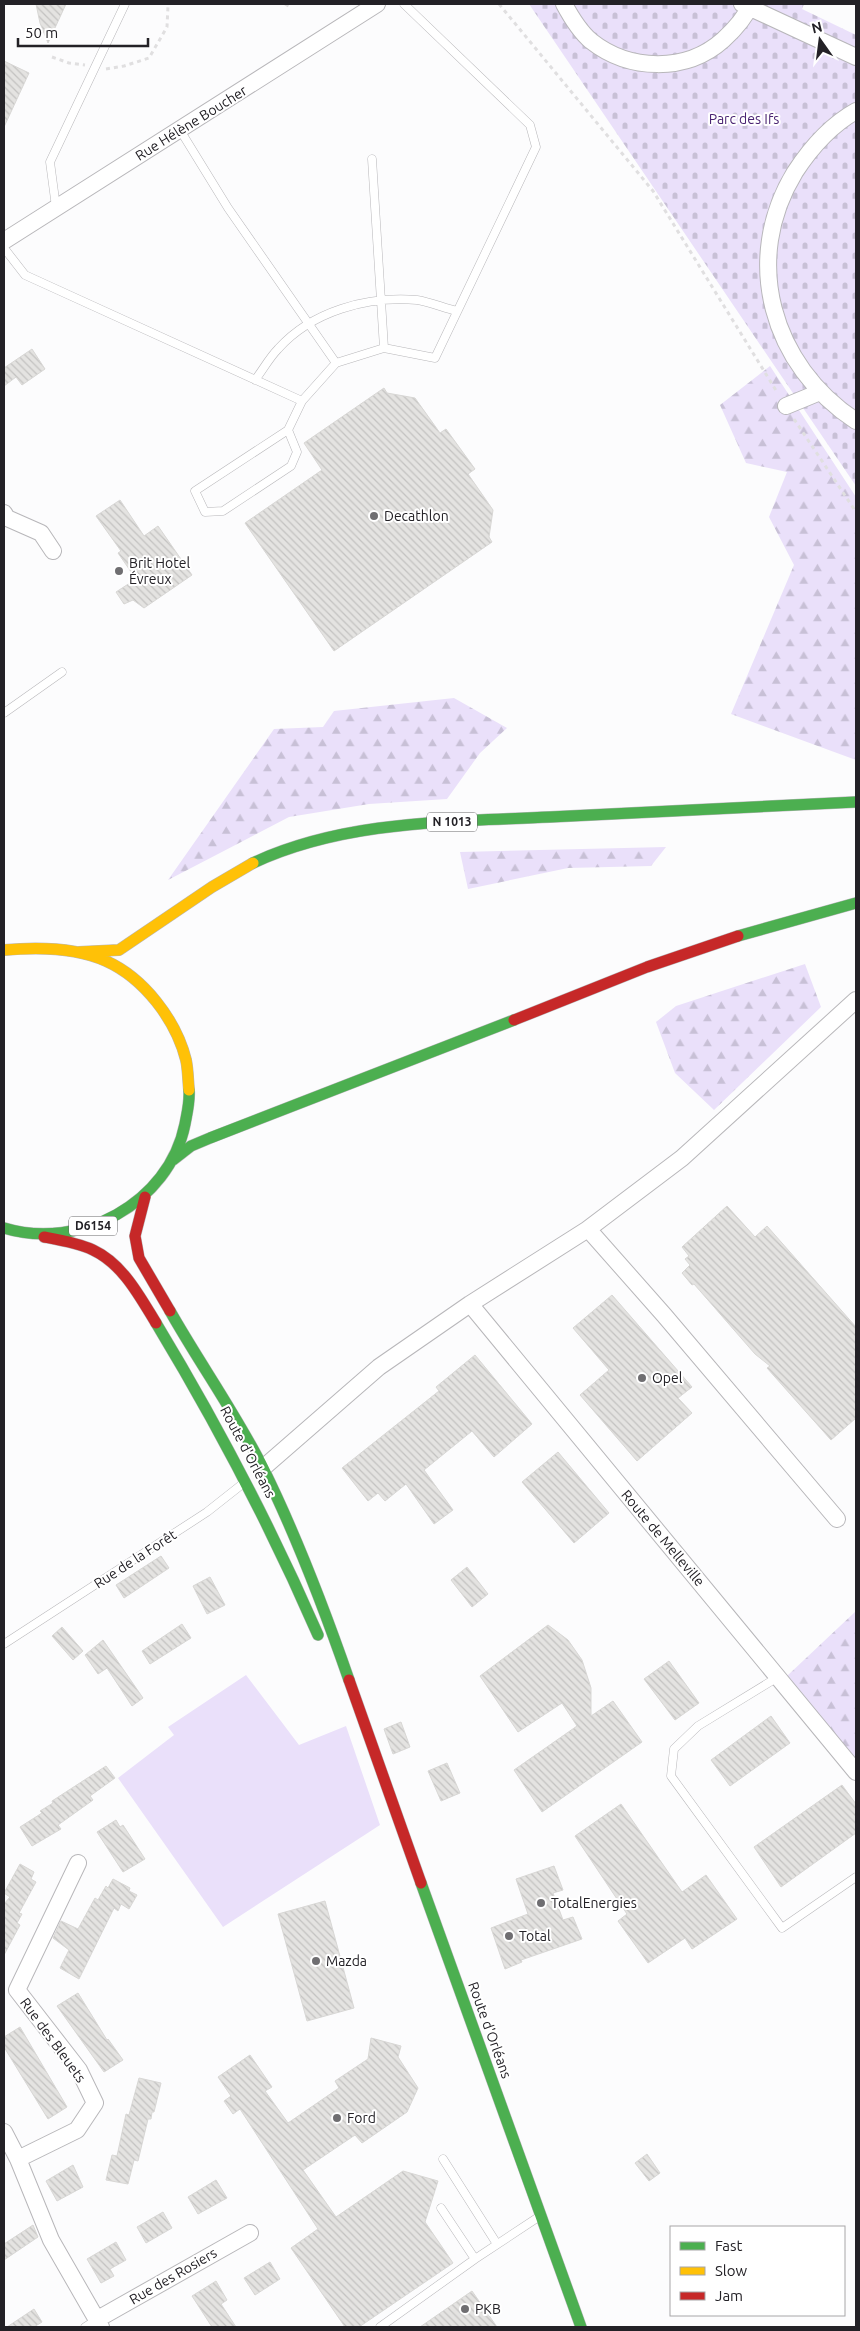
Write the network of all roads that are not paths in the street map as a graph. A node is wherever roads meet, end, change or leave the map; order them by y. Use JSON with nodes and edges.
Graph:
{"nodes":[{"id":1,"x":125,"y":4,"type":"edge"},
{"id":2,"x":377,"y":4,"type":"edge"},
{"id":3,"x":404,"y":4,"type":"edge"},
{"id":4,"x":564,"y":4,"type":"edge"},
{"id":5,"x":747,"y":5,"type":"edge"},
{"id":6,"x":856,"y":57,"type":"edge"},
{"id":7,"x":856,"y":111,"type":"edge"},
{"id":8,"x":180,"y":130,"type":"junction"},
{"id":9,"x":372,"y":159,"type":"dead end"},
{"id":10,"x":56,"y":208,"type":"junction"},
{"id":11,"x":4,"y":242,"type":"edge"},
{"id":12,"x":4,"y":248,"type":"edge"},
{"id":13,"x":381,"y":300,"type":"junction"},
{"id":14,"x":457,"y":310,"type":"junction"},
{"id":15,"x":308,"y":323,"type":"junction"},
{"id":16,"x":384,"y":348,"type":"junction"},
{"id":17,"x":336,"y":363,"type":"junction"},
{"id":18,"x":255,"y":380,"type":"junction"},
{"id":19,"x":820,"y":392,"type":"junction"},
{"id":20,"x":302,"y":401,"type":"junction"},
{"id":21,"x":786,"y":406,"type":"road end"},
{"id":22,"x":856,"y":421,"type":"edge"},
{"id":23,"x":288,"y":430,"type":"junction"},
{"id":24,"x":4,"y":513,"type":"edge"},
{"id":25,"x":53,"y":551,"type":"dead end"},
{"id":26,"x":62,"y":672,"type":"dead end"},
{"id":27,"x":4,"y":713,"type":"edge"},
{"id":28,"x":856,"y":802,"type":"edge"},
{"id":29,"x":856,"y":903,"type":"edge"},
{"id":30,"x":4,"y":950,"type":"edge"},
{"id":31,"x":29,"y":950,"type":"junction"},
{"id":32,"x":79,"y":952,"type":"junction"},
{"id":33,"x":4,"y":956,"type":"edge"},
{"id":34,"x":856,"y":1000,"type":"edge"},
{"id":35,"x":174,"y":1160,"type":"junction"},
{"id":36,"x":144,"y":1197,"type":"junction"},
{"id":37,"x":4,"y":1228,"type":"edge"},
{"id":38,"x":588,"y":1228,"type":"junction"},
{"id":39,"x":35,"y":1234,"type":"junction"},
{"id":40,"x":470,"y":1304,"type":"junction"},
{"id":41,"x":255,"y":1474,"type":"junction"},
{"id":42,"x":838,"y":1519,"type":"dead end"},
{"id":43,"x":4,"y":1644,"type":"edge"},
{"id":44,"x":324,"y":1650,"type":"dead end"},
{"id":45,"x":335,"y":1676,"type":"dead end"},
{"id":46,"x":778,"y":1677,"type":"junction"},
{"id":47,"x":370,"y":1744,"type":"junction"},
{"id":48,"x":856,"y":1772,"type":"edge"},
{"id":49,"x":78,"y":1862,"type":"dead end"},
{"id":50,"x":856,"y":1877,"type":"edge"},
{"id":51,"x":4,"y":2132,"type":"edge"},
{"id":52,"x":443,"y":2159,"type":"dead end"},
{"id":53,"x":18,"y":2160,"type":"junction"},
{"id":54,"x":441,"y":2208,"type":"dead end"},
{"id":55,"x":542,"y":2215,"type":"junction"},
{"id":56,"x":250,"y":2232,"type":"dead end"},
{"id":57,"x":497,"y":2244,"type":"junction"},
{"id":58,"x":475,"y":2259,"type":"junction"},
{"id":59,"x":94,"y":2325,"type":"edge"},
{"id":60,"x":380,"y":2327,"type":"edge"},
{"id":61,"x":581,"y":2327,"type":"edge"}],
"edges":[{"from":1,"to":10,"type":"lane"},
{"from":2,"to":8,"type":"street","name":"Rue Hélène Boucher"},
{"from":3,"to":14,"type":"lane"},
{"from":4,"to":5,"type":"street"},
{"from":5,"to":6,"type":"street"},
{"from":7,"to":19,"type":"street"},
{"from":8,"to":10,"type":"street","name":"Rue Hélène Boucher"},
{"from":8,"to":15,"type":"lane"},
{"from":9,"to":13,"type":"lane"},
{"from":10,"to":11,"type":"street","name":"Rue Hélène Boucher"},
{"from":12,"to":18,"type":"lane"},
{"from":13,"to":14,"type":"lane"},
{"from":13,"to":15,"type":"lane"},
{"from":13,"to":16,"type":"lane"},
{"from":14,"to":16,"type":"lane"},
{"from":15,"to":17,"type":"lane"},
{"from":15,"to":18,"type":"lane"},
{"from":16,"to":17,"type":"lane"},
{"from":17,"to":20,"type":"lane"},
{"from":18,"to":20,"type":"lane"},
{"from":19,"to":21,"type":"street"},
{"from":19,"to":22,"type":"street"},
{"from":20,"to":23,"type":"lane"},
{"from":23,"to":23,"type":"lane"},
{"from":24,"to":25,"type":"street"},
{"from":26,"to":27,"type":"lane"},
{"from":28,"to":32,"type":"main road","number":"N 1013"},
{"from":29,"to":35,"type":"main road"},
{"from":30,"to":31,"type":"main road"},
{"from":31,"to":32,"type":"main road"},
{"from":31,"to":33,"type":"main road"},
{"from":32,"to":35,"type":"main road"},
{"from":34,"to":38,"type":"street"},
{"from":35,"to":36,"type":"main road","number":"D6154"},
{"from":36,"to":39,"type":"main road","number":"D6154"},
{"from":36,"to":41,"type":"main road","name":"Route d'Orléans","number":"D6154"},
{"from":37,"to":39,"type":"main road"},
{"from":38,"to":40,"type":"street"},
{"from":38,"to":42,"type":"street"},
{"from":39,"to":41,"type":"main road","name":"Route d'Orléans","number":"D6154"},
{"from":40,"to":41,"type":"street"},
{"from":40,"to":46,"type":"street","name":"Route de Melleville"},
{"from":41,"to":43,"type":"lane","name":"Rue de la Forêt"},
{"from":41,"to":44,"type":"main road","name":"Route d'Orléans","number":"D6154"},
{"from":41,"to":47,"type":"main road","name":"Route d'Orléans","number":"D6154"},
{"from":45,"to":47,"type":"main road","name":"Route d'Orléans","number":"D6154"},
{"from":46,"to":48,"type":"street","name":"Route de Melleville"},
{"from":46,"to":50,"type":"lane"},
{"from":47,"to":55,"type":"main road","name":"Route d'Orléans","number":"D6154"},
{"from":49,"to":53,"type":"street","name":"Rue des Bleuets"},
{"from":51,"to":53,"type":"street"},
{"from":52,"to":57,"type":"lane"},
{"from":53,"to":59,"type":"street"},
{"from":54,"to":58,"type":"lane"},
{"from":55,"to":57,"type":"lane"},
{"from":55,"to":61,"type":"main road","name":"Route d'Orléans","number":"D6154"},
{"from":56,"to":59,"type":"street","name":"Rue des Rosiers"},
{"from":57,"to":58,"type":"lane"},
{"from":58,"to":60,"type":"lane"}]}
